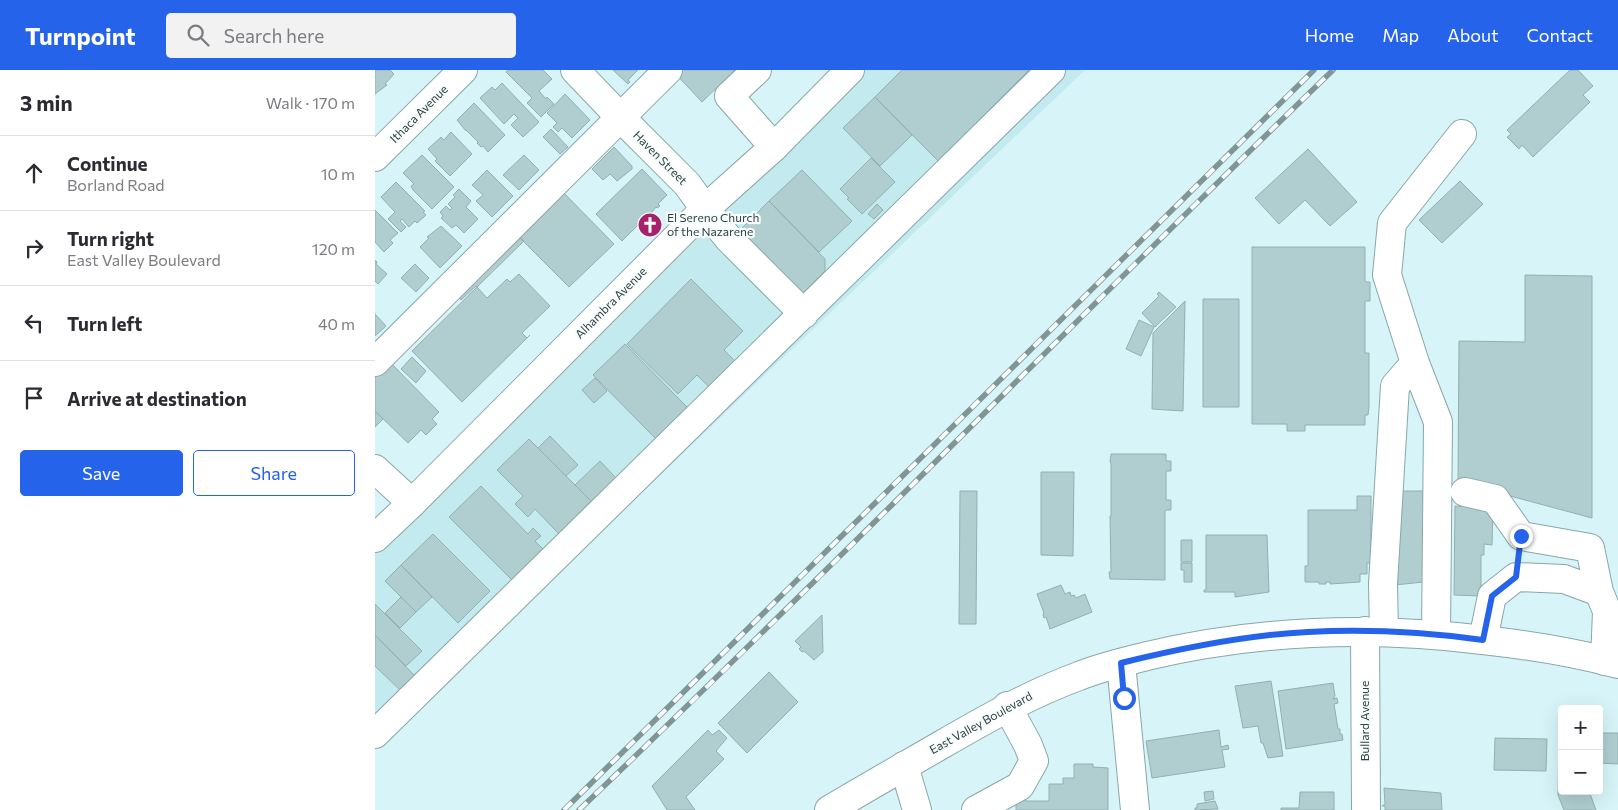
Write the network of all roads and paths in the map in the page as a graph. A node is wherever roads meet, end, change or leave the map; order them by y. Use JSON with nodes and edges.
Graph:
{"nodes":[{"id":1,"x":463,"y":70,"type":"edge"},
{"id":2,"x":575,"y":70,"type":"edge"},
{"id":3,"x":668,"y":70,"type":"edge"},
{"id":4,"x":757,"y":70,"type":"edge"},
{"id":5,"x":850,"y":70,"type":"edge"},
{"id":6,"x":1051,"y":70,"type":"edge"},
{"id":7,"x":621,"y":118,"type":"junction"},
{"id":8,"x":1462,"y":134,"type":"dead end"},
{"id":9,"x":774,"y":147,"type":"junction"},
{"id":10,"x":375,"y":157,"type":"edge"},
{"id":11,"x":705,"y":209,"type":"junction"},
{"id":12,"x":804,"y":314,"type":"junction"},
{"id":13,"x":375,"y":362,"type":"edge"},
{"id":14,"x":1415,"y":363,"type":"junction"},
{"id":15,"x":375,"y":469,"type":"edge"},
{"id":16,"x":1465,"y":492,"type":"dead end"},
{"id":17,"x":412,"y":503,"type":"junction"},
{"id":18,"x":1521,"y":536,"type":"junction"},
{"id":19,"x":375,"y":538,"type":"edge"},
{"id":20,"x":1516,"y":577,"type":"junction"},
{"id":21,"x":1599,"y":592,"type":"junction"},
{"id":22,"x":1374,"y":632,"type":"junction"},
{"id":23,"x":1436,"y":635,"type":"junction"},
{"id":24,"x":1483,"y":640,"type":"junction"},
{"id":25,"x":1612,"y":662,"type":"edge"},
{"id":26,"x":1121,"y":663,"type":"junction"},
{"id":27,"x":1007,"y":706,"type":"junction"},
{"id":28,"x":375,"y":734,"type":"edge"},
{"id":29,"x":904,"y":766,"type":"junction"},
{"id":30,"x":829,"y":810,"type":"edge"},
{"id":31,"x":917,"y":810,"type":"edge"},
{"id":32,"x":976,"y":810,"type":"edge"},
{"id":33,"x":1135,"y":810,"type":"edge"},
{"id":34,"x":1366,"y":810,"type":"edge"}],
"edges":[{"from":1,"to":10,"type":"main road","name":"Ithaca Avenue"},
{"from":2,"to":7,"type":"main road","name":"Haven Street"},
{"from":3,"to":7,"type":"main road"},
{"from":4,"to":9,"type":"main road"},
{"from":5,"to":9,"type":"main road","name":"Alhambra Avenue"},
{"from":6,"to":12,"type":"main road"},
{"from":7,"to":11,"type":"main road","name":"Haven Street"},
{"from":7,"to":13,"type":"main road"},
{"from":8,"to":14,"type":"main road"},
{"from":9,"to":11,"type":"main road","name":"Alhambra Avenue"},
{"from":11,"to":12,"type":"main road","name":"Haven Street"},
{"from":11,"to":17,"type":"main road","name":"Alhambra Avenue"},
{"from":12,"to":28,"type":"main road"},
{"from":14,"to":22,"type":"main road","name":"Bullard Avenue"},
{"from":14,"to":23,"type":"main road"},
{"from":15,"to":17,"type":"main road"},
{"from":16,"to":18,"type":"main road"},
{"from":17,"to":19,"type":"main road","name":"Alhambra Avenue"},
{"from":18,"to":20,"type":"main road"},
{"from":18,"to":21,"type":"main road"},
{"from":20,"to":21,"type":"main road"},
{"from":20,"to":24,"type":"main road"},
{"from":21,"to":25,"type":"main road"},
{"from":22,"to":23,"type":"main road","name":"East Valley Boulevard"},
{"from":22,"to":26,"type":"main road","name":"East Valley Boulevard"},
{"from":22,"to":34,"type":"main road","name":"Bullard Avenue"},
{"from":23,"to":24,"type":"main road","name":"East Valley Boulevard"},
{"from":24,"to":25,"type":"main road","name":"East Valley Boulevard"},
{"from":26,"to":27,"type":"main road","name":"East Valley Boulevard"},
{"from":26,"to":33,"type":"main road"},
{"from":27,"to":29,"type":"main road","name":"East Valley Boulevard"},
{"from":27,"to":32,"type":"main road"},
{"from":29,"to":30,"type":"main road","name":"East Valley Boulevard"},
{"from":29,"to":31,"type":"main road"}]}
